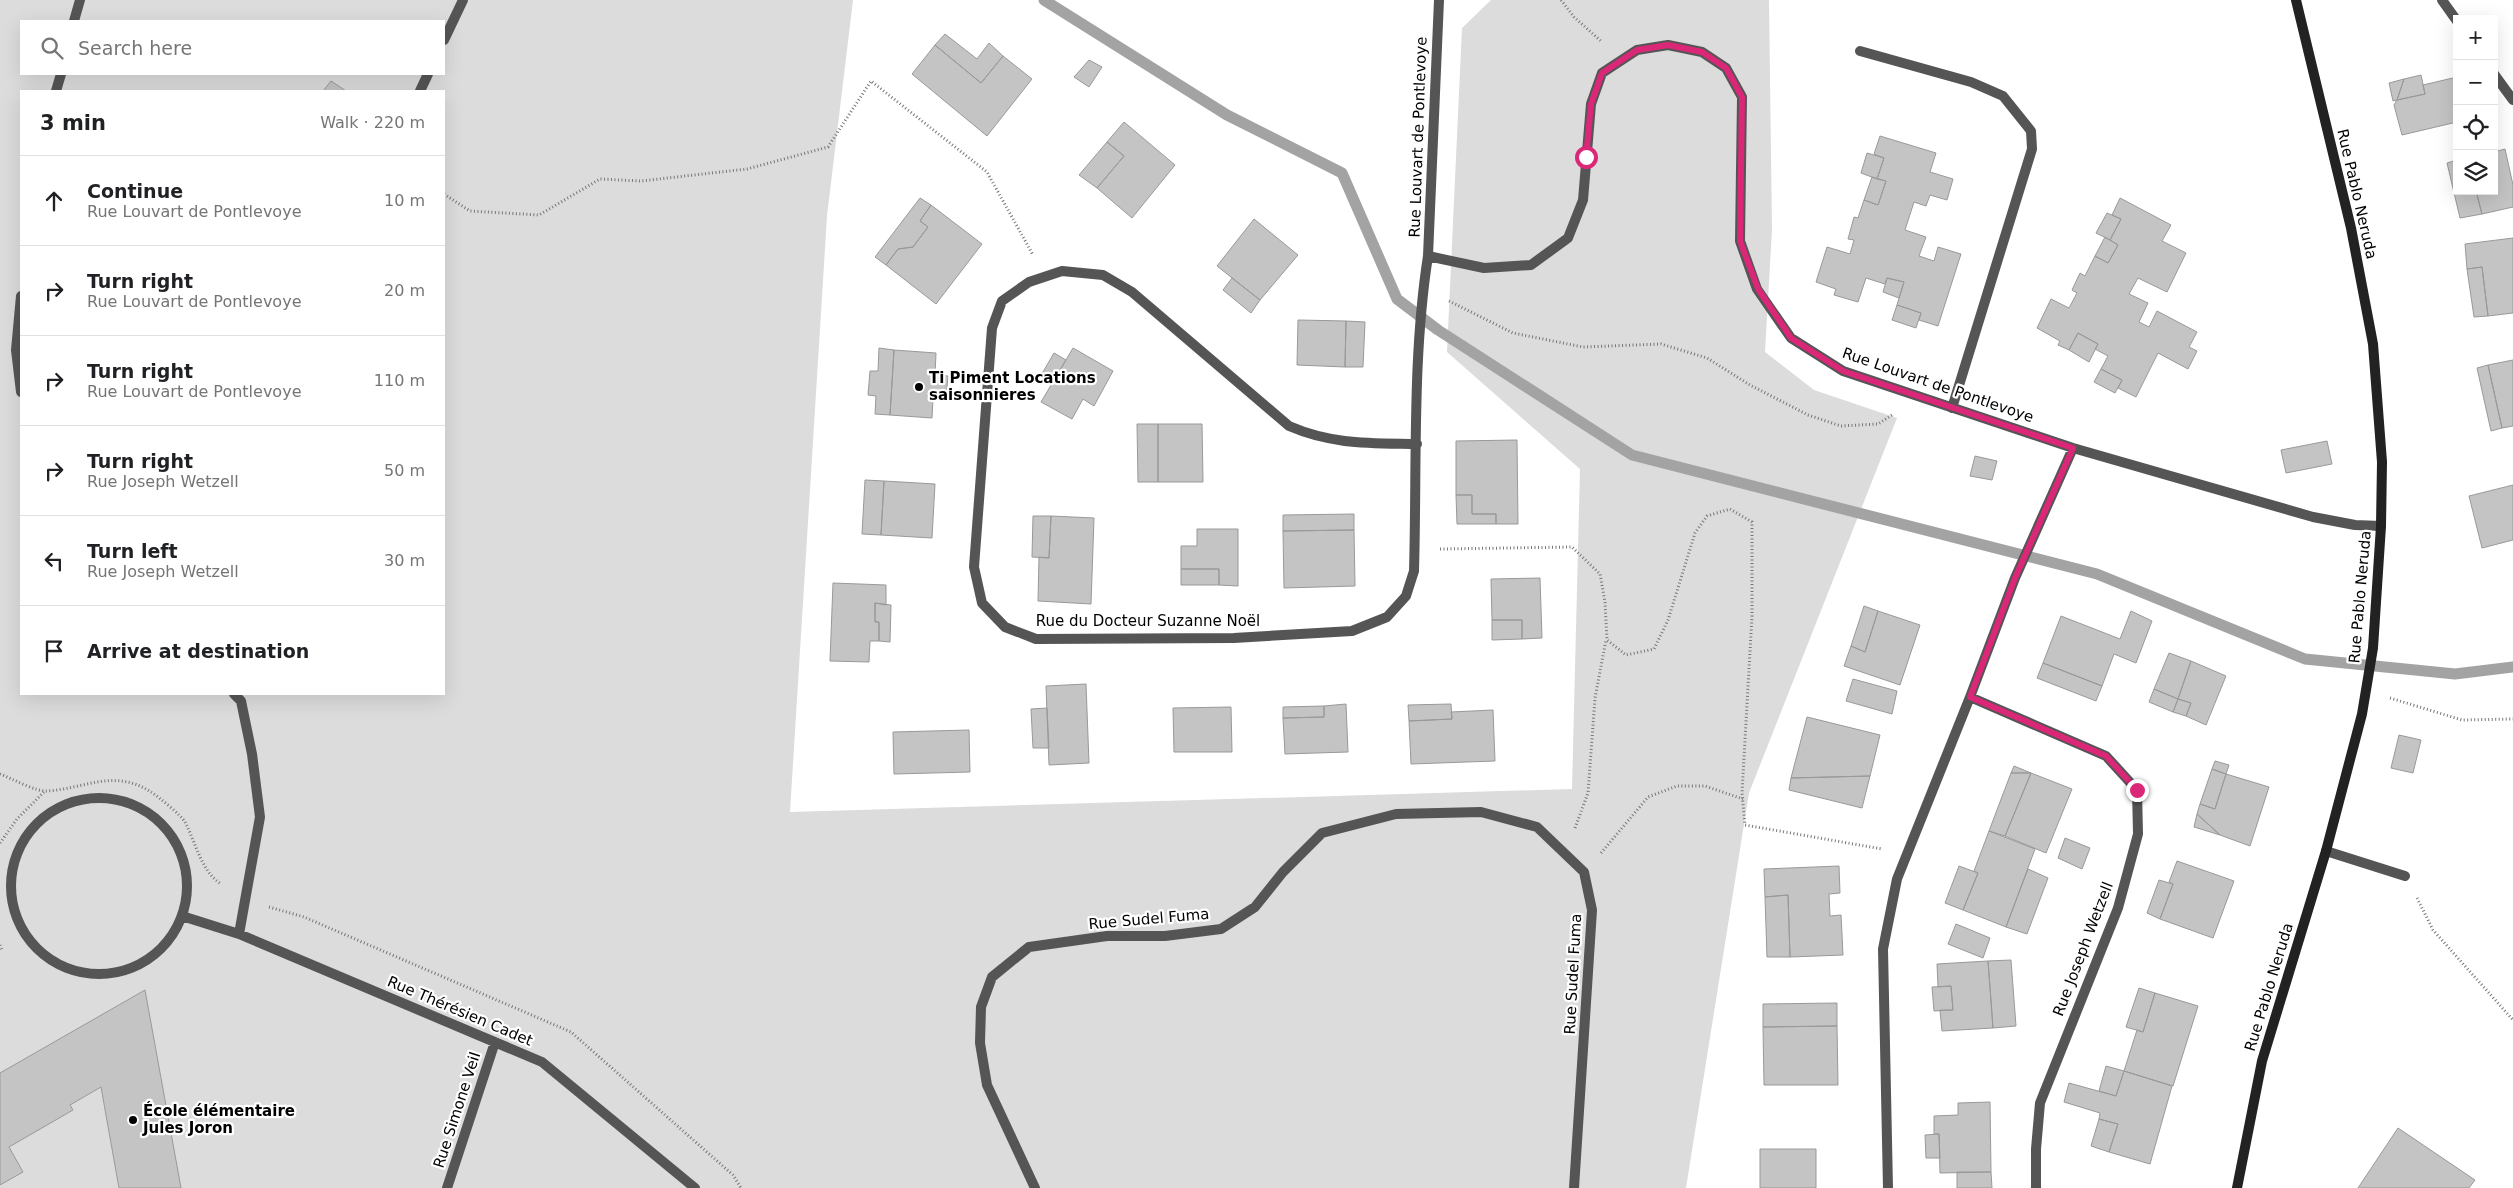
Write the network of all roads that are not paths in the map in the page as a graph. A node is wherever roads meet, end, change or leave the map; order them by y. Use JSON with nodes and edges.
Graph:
{"nodes":[{"id":1,"x":80,"y":0,"type":"edge"},
{"id":2,"x":463,"y":0,"type":"edge"},
{"id":3,"x":1439,"y":0,"type":"edge"},
{"id":4,"x":2296,"y":0,"type":"edge"},
{"id":5,"x":2442,"y":0,"type":"edge"},
{"id":6,"x":2453,"y":15,"type":"edge"},
{"id":7,"x":74,"y":20,"type":"edge"},
{"id":8,"x":445,"y":38,"type":"edge"},
{"id":9,"x":1860,"y":51,"type":"dead end"},
{"id":10,"x":61,"y":75,"type":"edge"},
{"id":11,"x":428,"y":75,"type":"edge"},
{"id":12,"x":2498,"y":79,"type":"edge"},
{"id":13,"x":56,"y":90,"type":"edge"},
{"id":14,"x":420,"y":90,"type":"edge"},
{"id":15,"x":2513,"y":100,"type":"edge"},
{"id":16,"x":1428,"y":256,"type":"junction"},
{"id":17,"x":20,"y":323,"type":"edge"},
{"id":18,"x":19,"y":350,"type":"edge"},
{"id":19,"x":20,"y":371,"type":"edge"},
{"id":20,"x":1952,"y":408,"type":"junction"},
{"id":21,"x":1417,"y":444,"type":"junction"},
{"id":22,"x":2073,"y":448,"type":"junction"},
{"id":23,"x":2382,"y":526,"type":"junction"},
{"id":24,"x":235,"y":695,"type":"edge"},
{"id":25,"x":1970,"y":697,"type":"junction"},
{"id":26,"x":2326,"y":851,"type":"junction"},
{"id":27,"x":2405,"y":876,"type":"road end"},
{"id":28,"x":182,"y":916,"type":"junction"},
{"id":29,"x":239,"y":934,"type":"junction"},
{"id":30,"x":495,"y":1042,"type":"junction"},
{"id":31,"x":447,"y":1188,"type":"edge"},
{"id":32,"x":695,"y":1188,"type":"edge"},
{"id":33,"x":1035,"y":1188,"type":"edge"},
{"id":34,"x":1574,"y":1188,"type":"edge"},
{"id":35,"x":1888,"y":1188,"type":"edge"},
{"id":36,"x":2036,"y":1188,"type":"edge"},
{"id":37,"x":2237,"y":1188,"type":"edge"}],
"edges":[{"from":1,"to":7,"type":"street"},
{"from":2,"to":8,"type":"street"},
{"from":3,"to":16,"type":"street","name":"Rue Louvart de Pontlevoye"},
{"from":4,"to":23,"type":"main road","name":"Rue Pablo Neruda"},
{"from":5,"to":6,"type":"street"},
{"from":9,"to":20,"type":"street"},
{"from":10,"to":13,"type":"street"},
{"from":11,"to":14,"type":"street"},
{"from":12,"to":15,"type":"street"},
{"from":16,"to":20,"type":"street","name":"Rue Louvart de Pontlevoye"},
{"from":16,"to":21,"type":"street","name":"Rue du Docteur Suzanne Noël"},
{"from":17,"to":18,"type":"street"},
{"from":18,"to":19,"type":"street"},
{"from":20,"to":22,"type":"street","name":"Rue Louvart de Pontlevoye"},
{"from":21,"to":21,"type":"street","name":"Rue du Docteur Suzanne Noël"},
{"from":22,"to":23,"type":"street","name":"Rue Louvart de Pontlevoye"},
{"from":22,"to":25,"type":"street"},
{"from":23,"to":26,"type":"main road","name":"Rue Pablo Neruda"},
{"from":24,"to":29,"type":"street"},
{"from":25,"to":35,"type":"street"},
{"from":25,"to":36,"type":"street","name":"Rue Joseph Wetzell"},
{"from":26,"to":27,"type":"street"},
{"from":26,"to":37,"type":"main road","name":"Rue Pablo Neruda"},
{"from":28,"to":28,"type":"street"},
{"from":28,"to":29,"type":"street","name":"Rue Thérésien Cadet"},
{"from":29,"to":30,"type":"street","name":"Rue Thérésien Cadet"},
{"from":30,"to":31,"type":"street","name":"Rue Simone Veil"},
{"from":30,"to":32,"type":"street","name":"Rue Thérésien Cadet"},
{"from":33,"to":34,"type":"street","name":"Rue Sudel Fuma"}]}
